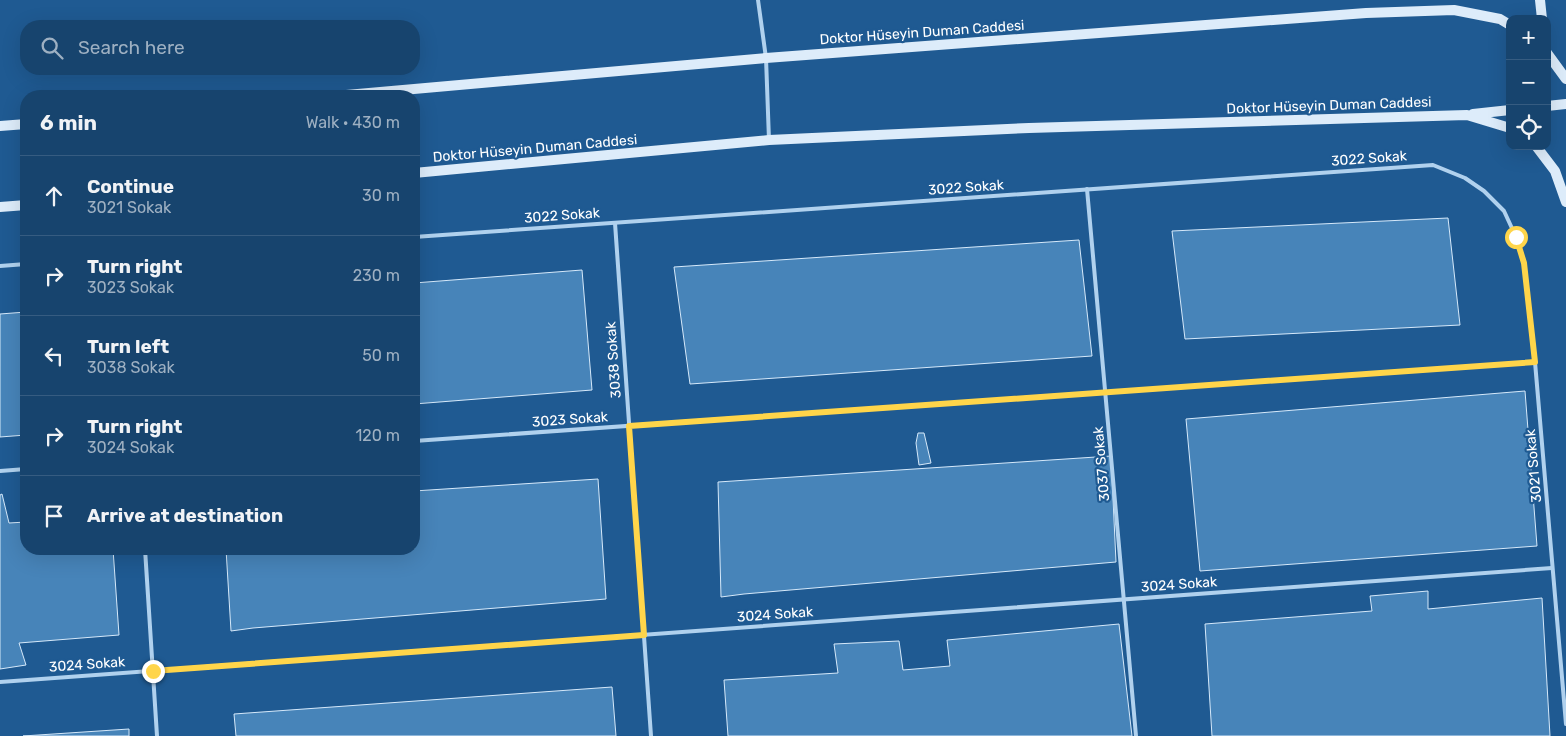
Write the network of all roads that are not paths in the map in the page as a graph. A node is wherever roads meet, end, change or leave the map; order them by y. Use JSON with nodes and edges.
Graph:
{"nodes":[{"id":1,"x":758,"y":0,"type":"edge"},
{"id":2,"x":1540,"y":0,"type":"edge"},
{"id":3,"x":1542,"y":15,"type":"edge"},
{"id":4,"x":1506,"y":23,"type":"edge"},
{"id":5,"x":766,"y":58,"type":"junction"},
{"id":6,"x":1551,"y":58,"type":"edge"},
{"id":7,"x":1566,"y":79,"type":"edge"},
{"id":8,"x":403,"y":90,"type":"edge"},
{"id":9,"x":1566,"y":104,"type":"edge"},
{"id":10,"x":1551,"y":106,"type":"edge"},
{"id":11,"x":1506,"y":110,"type":"edge"},
{"id":12,"x":1467,"y":115,"type":"junction"},
{"id":13,"x":20,"y":124,"type":"edge"},
{"id":14,"x":0,"y":126,"type":"edge"},
{"id":15,"x":1506,"y":127,"type":"edge"},
{"id":16,"x":769,"y":140,"type":"junction"},
{"id":17,"x":1539,"y":150,"type":"edge"},
{"id":18,"x":420,"y":172,"type":"edge"},
{"id":19,"x":1087,"y":189,"type":"junction"},
{"id":20,"x":1566,"y":202,"type":"edge"},
{"id":21,"x":20,"y":205,"type":"edge"},
{"id":22,"x":0,"y":207,"type":"edge"},
{"id":23,"x":1504,"y":211,"type":"joint"},
{"id":24,"x":615,"y":223,"type":"junction"},
{"id":25,"x":420,"y":237,"type":"edge"},
{"id":26,"x":20,"y":264,"type":"edge"},
{"id":27,"x":0,"y":266,"type":"edge"},
{"id":28,"x":1535,"y":362,"type":"junction"},
{"id":29,"x":1105,"y":392,"type":"junction"},
{"id":30,"x":629,"y":426,"type":"junction"},
{"id":31,"x":420,"y":441,"type":"edge"},
{"id":32,"x":20,"y":469,"type":"edge"},
{"id":33,"x":0,"y":471,"type":"edge"},
{"id":34,"x":145,"y":555,"type":"edge"},
{"id":35,"x":1552,"y":568,"type":"junction"},
{"id":36,"x":1124,"y":599,"type":"junction"},
{"id":37,"x":644,"y":635,"type":"junction"},
{"id":38,"x":153,"y":671,"type":"junction"},
{"id":39,"x":0,"y":682,"type":"edge"},
{"id":40,"x":1566,"y":724,"type":"edge"},
{"id":41,"x":157,"y":736,"type":"edge"},
{"id":42,"x":651,"y":736,"type":"edge"},
{"id":43,"x":1136,"y":736,"type":"edge"}],
"edges":[{"from":1,"to":5,"type":"lane"},
{"from":2,"to":3,"type":"main road"},
{"from":4,"to":5,"type":"main road","name":"Doktor Hüseyin Duman Caddesi"},
{"from":5,"to":8,"type":"main road","name":"Doktor Hüseyin Duman Caddesi"},
{"from":5,"to":16,"type":"lane"},
{"from":6,"to":7,"type":"main road"},
{"from":9,"to":10,"type":"main road"},
{"from":11,"to":12,"type":"main road","name":"Doktor Hüseyin Duman Caddesi"},
{"from":12,"to":15,"type":"main road","name":"Doktor Hüseyin Duman Caddesi"},
{"from":12,"to":16,"type":"main road","name":"Doktor Hüseyin Duman Caddesi"},
{"from":13,"to":14,"type":"main road"},
{"from":16,"to":18,"type":"main road","name":"Doktor Hüseyin Duman Caddesi"},
{"from":17,"to":20,"type":"main road"},
{"from":19,"to":23,"type":"lane","name":"3022 Sokak"},
{"from":19,"to":24,"type":"lane","name":"3022 Sokak"},
{"from":19,"to":29,"type":"lane","name":"3037 Sokak"},
{"from":21,"to":22,"type":"main road"},
{"from":23,"to":28,"type":"lane","name":"3021 Sokak"},
{"from":24,"to":25,"type":"lane","name":"3022 Sokak"},
{"from":24,"to":30,"type":"lane","name":"3038 Sokak"},
{"from":26,"to":27,"type":"lane"},
{"from":28,"to":29,"type":"lane","name":"3023 Sokak"},
{"from":28,"to":35,"type":"lane","name":"3021 Sokak"},
{"from":29,"to":30,"type":"lane","name":"3023 Sokak"},
{"from":29,"to":36,"type":"lane","name":"3037 Sokak"},
{"from":30,"to":31,"type":"lane","name":"3023 Sokak"},
{"from":30,"to":37,"type":"lane","name":"3038 Sokak"},
{"from":32,"to":33,"type":"lane"},
{"from":34,"to":38,"type":"lane"},
{"from":35,"to":36,"type":"lane","name":"3024 Sokak"},
{"from":35,"to":40,"type":"lane","name":"3021 Sokak"},
{"from":36,"to":37,"type":"lane","name":"3024 Sokak"},
{"from":36,"to":43,"type":"lane","name":"3037 Sokak"},
{"from":37,"to":38,"type":"lane","name":"3024 Sokak"},
{"from":37,"to":42,"type":"lane","name":"3038 Sokak"},
{"from":38,"to":39,"type":"lane","name":"3024 Sokak"},
{"from":38,"to":41,"type":"lane"}]}
